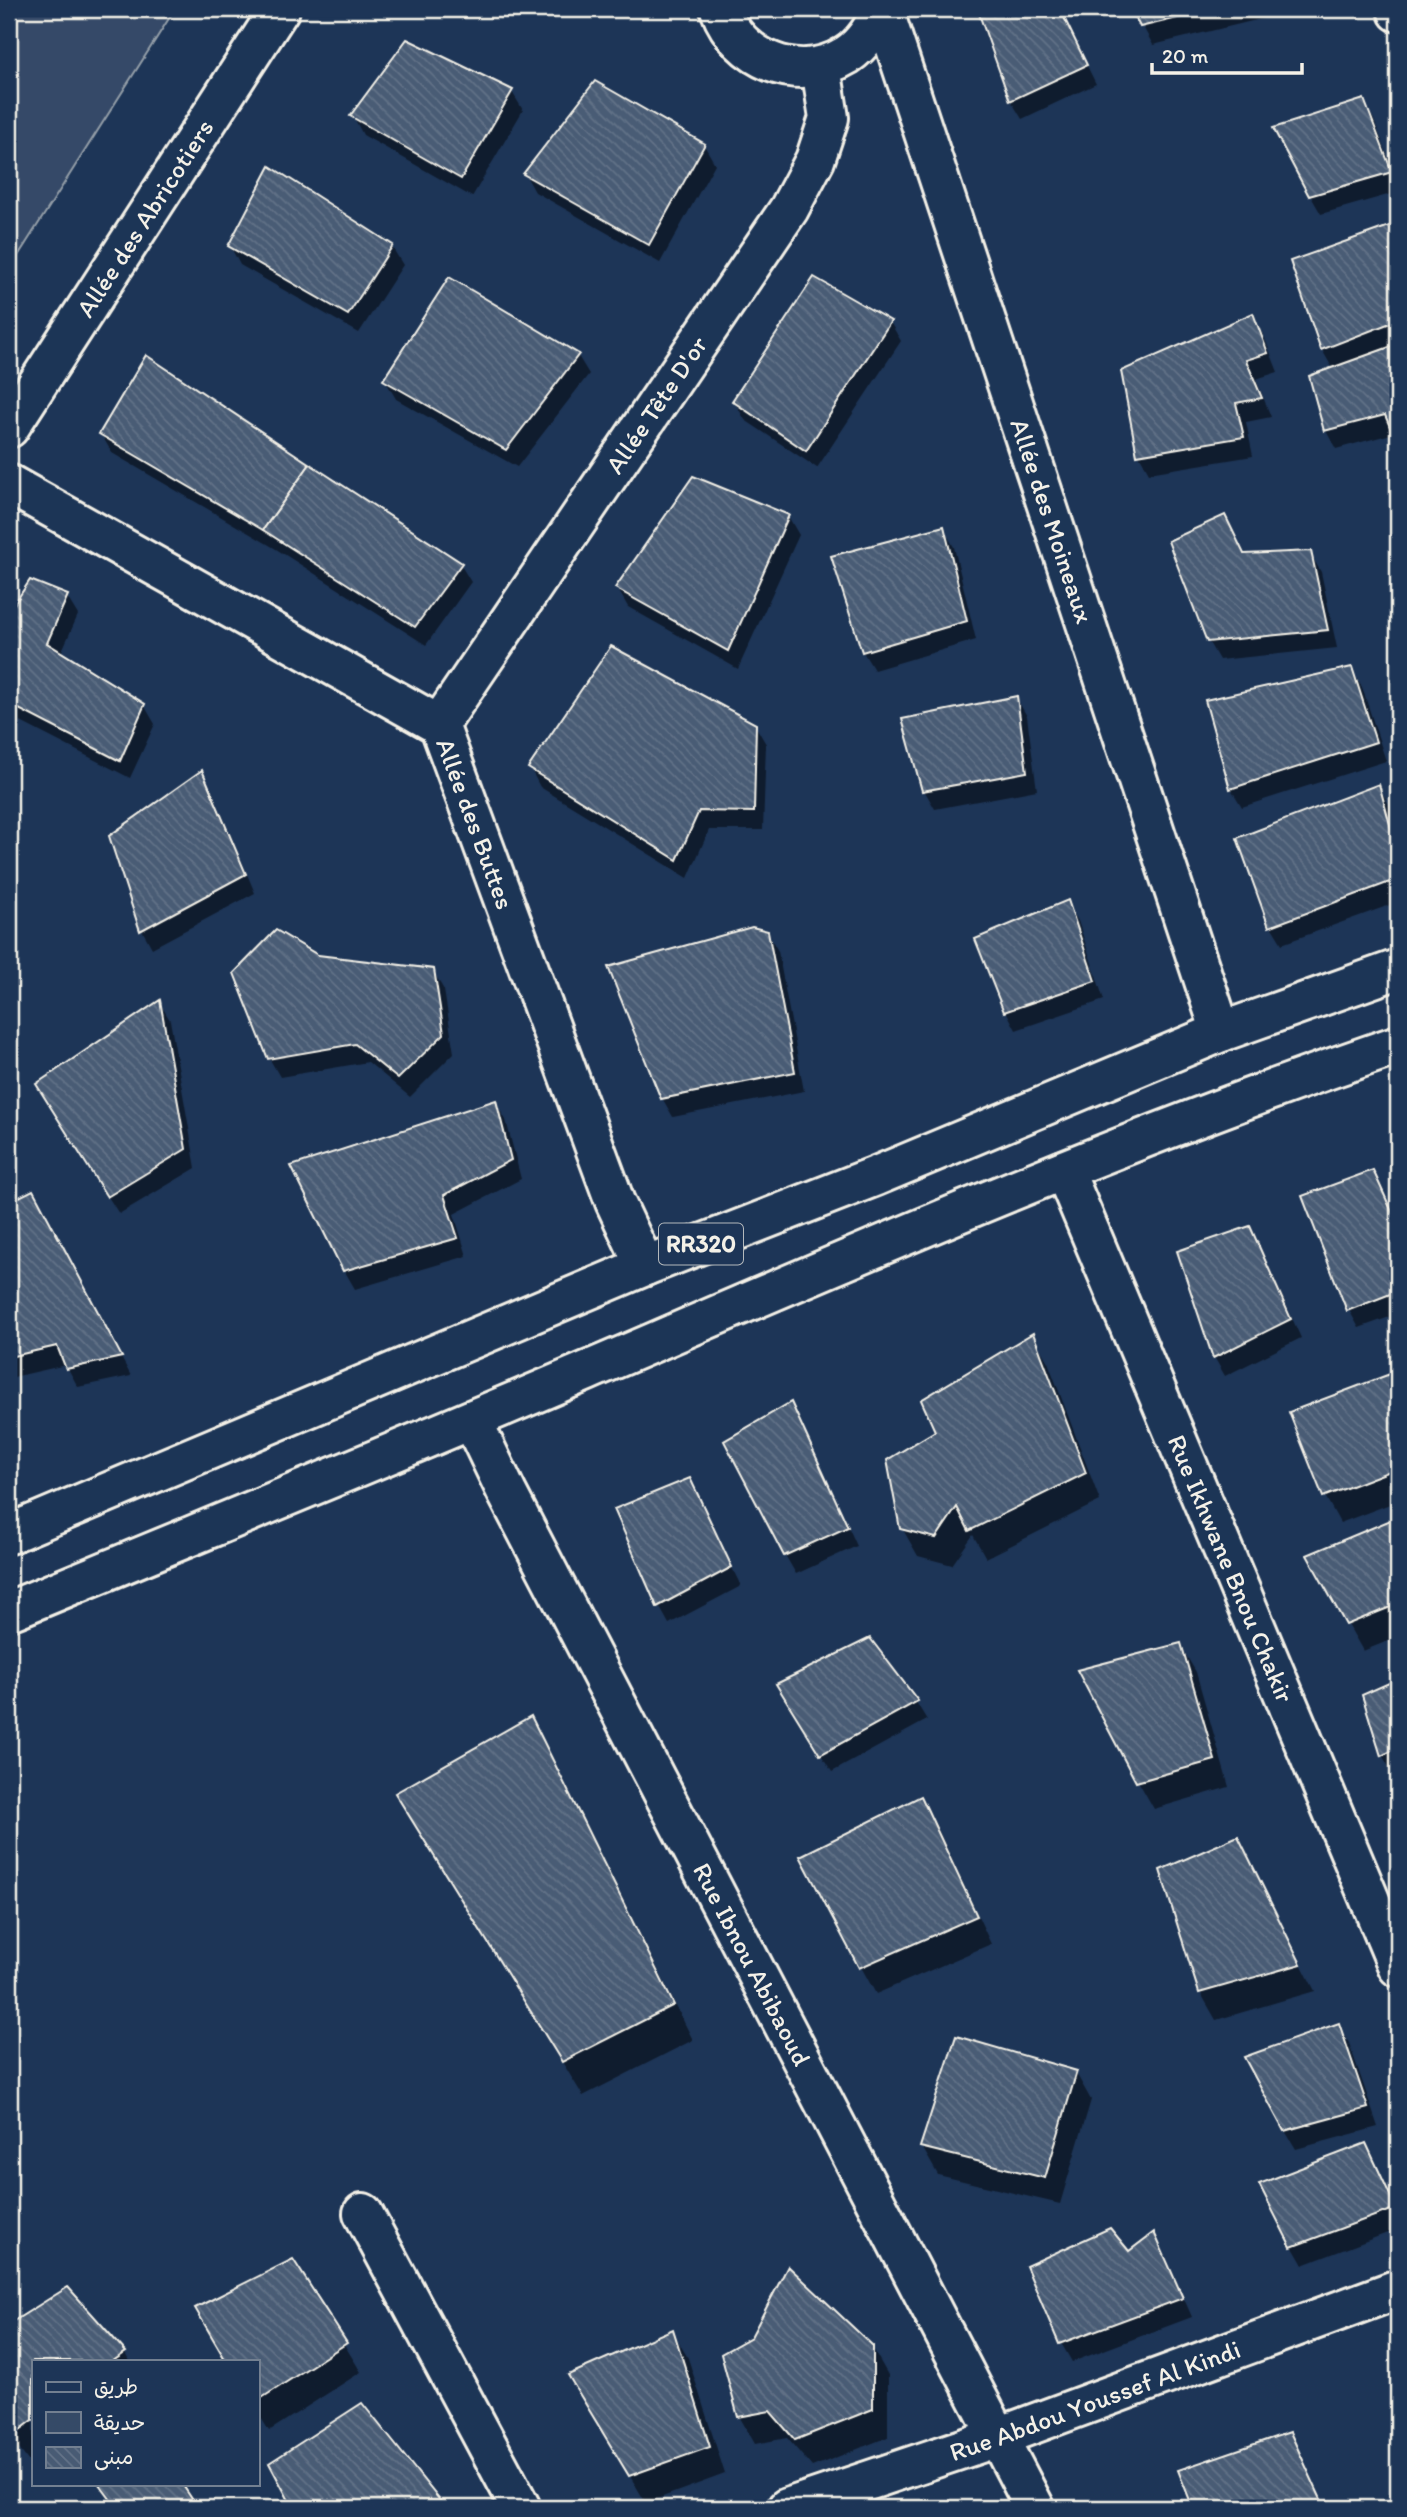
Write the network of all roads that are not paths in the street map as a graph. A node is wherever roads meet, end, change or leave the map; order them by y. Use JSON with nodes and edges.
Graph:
{"nodes":[{"id":1,"x":280,"y":9,"type":"edge"},
{"id":2,"x":720,"y":9,"type":"edge"},
{"id":3,"x":883,"y":9,"type":"edge"},
{"id":4,"x":821,"y":66,"type":"junction"},
{"id":5,"x":9,"y":428,"type":"edge"},
{"id":6,"x":9,"y":484,"type":"edge"},
{"id":7,"x":439,"y":725,"type":"junction"},
{"id":8,"x":1398,"y":969,"type":"edge"},
{"id":9,"x":1221,"y":1032,"type":"junction"},
{"id":10,"x":1398,"y":1045,"type":"edge"},
{"id":11,"x":1065,"y":1170,"type":"junction"},
{"id":12,"x":645,"y":1266,"type":"junction"},
{"id":13,"x":472,"y":1420,"type":"junction"},
{"id":14,"x":9,"y":1534,"type":"edge"},
{"id":15,"x":9,"y":1611,"type":"edge"},
{"id":16,"x":1398,"y":1967,"type":"edge"},
{"id":17,"x":363,"y":2213,"type":"dead end"},
{"id":18,"x":1398,"y":2289,"type":"edge"},
{"id":19,"x":998,"y":2437,"type":"junction"},
{"id":20,"x":521,"y":2508,"type":"edge"},
{"id":21,"x":788,"y":2508,"type":"edge"},
{"id":22,"x":1035,"y":2508,"type":"edge"}],
"edges":[{"from":1,"to":5,"type":"street","name":"Allée des Abricotiers"},
{"from":2,"to":4,"type":"street"},
{"from":3,"to":4,"type":"street"},
{"from":3,"to":9,"type":"street","name":"Allée des Moineaux"},
{"from":4,"to":7,"type":"street","name":"Allée Tête D'or"},
{"from":6,"to":7,"type":"street","name":"Allée des Buttes"},
{"from":7,"to":12,"type":"street","name":"Allée des Buttes"},
{"from":8,"to":9,"type":"street","number":"RR320"},
{"from":9,"to":12,"type":"street","number":"RR320"},
{"from":10,"to":11,"type":"street","number":"RR320"},
{"from":11,"to":13,"type":"street","number":"RR320"},
{"from":11,"to":16,"type":"street","name":"Rue Ikhwane Bnou Chakir"},
{"from":12,"to":14,"type":"street","number":"RR320"},
{"from":13,"to":15,"type":"street","number":"RR320"},
{"from":13,"to":19,"type":"street","name":"Rue Ibnou Abibaoud"},
{"from":17,"to":20,"type":"street"},
{"from":18,"to":19,"type":"street","name":"Rue Abdou Youssef Al Kindi"},
{"from":19,"to":21,"type":"street","name":"Rue Abdou Youssef Al Kindi"},
{"from":19,"to":22,"type":"street","name":"Rue Ibnou Abibaoud"}]}
